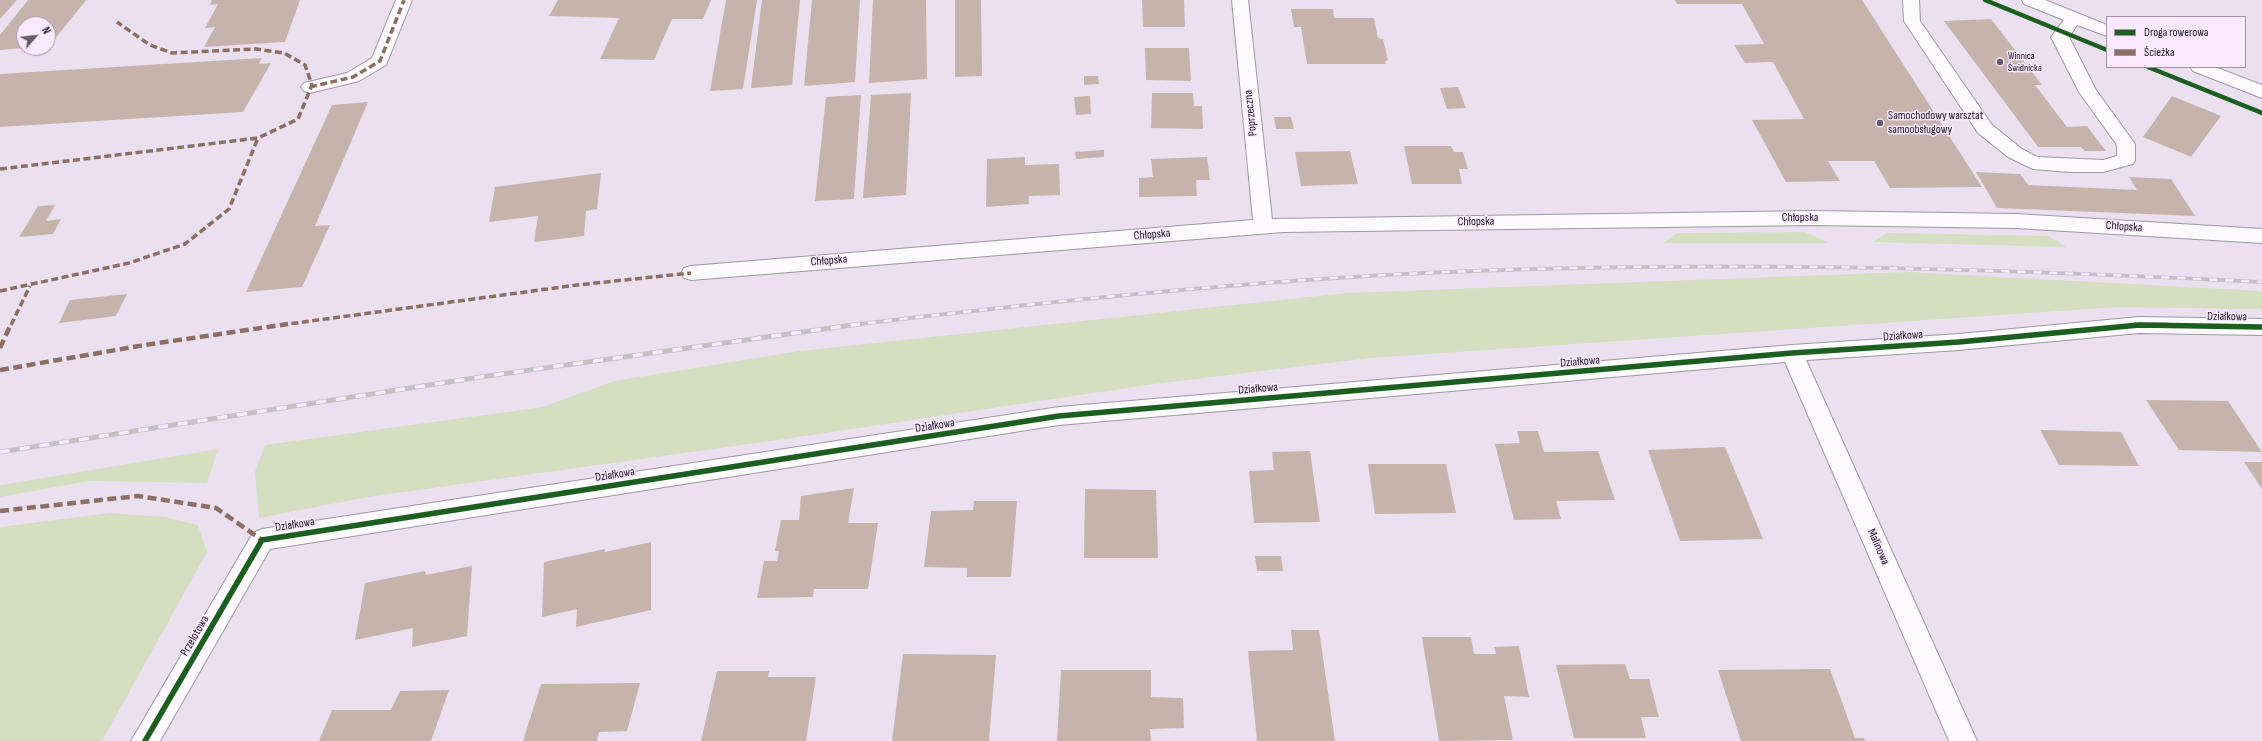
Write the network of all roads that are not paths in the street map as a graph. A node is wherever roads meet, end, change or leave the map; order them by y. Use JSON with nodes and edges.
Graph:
{"nodes":[{"id":1,"x":404,"y":0,"type":"edge"},
{"id":2,"x":1240,"y":0,"type":"edge"},
{"id":3,"x":1911,"y":0,"type":"edge"},
{"id":4,"x":2030,"y":0,"type":"edge"},
{"id":5,"x":2074,"y":17,"type":"junction"},
{"id":6,"x":2106,"y":30,"type":"edge"},
{"id":7,"x":2202,"y":68,"type":"edge"},
{"id":8,"x":310,"y":87,"type":"dead end"},
{"id":9,"x":2262,"y":92,"type":"edge"},
{"id":10,"x":1263,"y":226,"type":"junction"},
{"id":11,"x":2262,"y":236,"type":"edge"},
{"id":12,"x":691,"y":273,"type":"dead end"},
{"id":13,"x":2262,"y":327,"type":"edge"},
{"id":14,"x":1792,"y":353,"type":"junction"},
{"id":15,"x":262,"y":540,"type":"joint"},
{"id":16,"x":145,"y":741,"type":"edge"},
{"id":17,"x":1963,"y":741,"type":"edge"}],
"edges":[{"from":1,"to":8,"type":"street"},
{"from":2,"to":10,"type":"street","name":"Poprzeczna"},
{"from":3,"to":5,"type":"street"},
{"from":4,"to":5,"type":"street"},
{"from":5,"to":6,"type":"street"},
{"from":7,"to":9,"type":"street"},
{"from":10,"to":11,"type":"street","name":"Chłopska"},
{"from":10,"to":12,"type":"street","name":"Chłopska"},
{"from":13,"to":14,"type":"street","name":"Działkowa"},
{"from":14,"to":15,"type":"street","name":"Działkowa"},
{"from":14,"to":17,"type":"street","name":"Malinowa"},
{"from":15,"to":16,"type":"street","name":"Przelotowa"}]}
